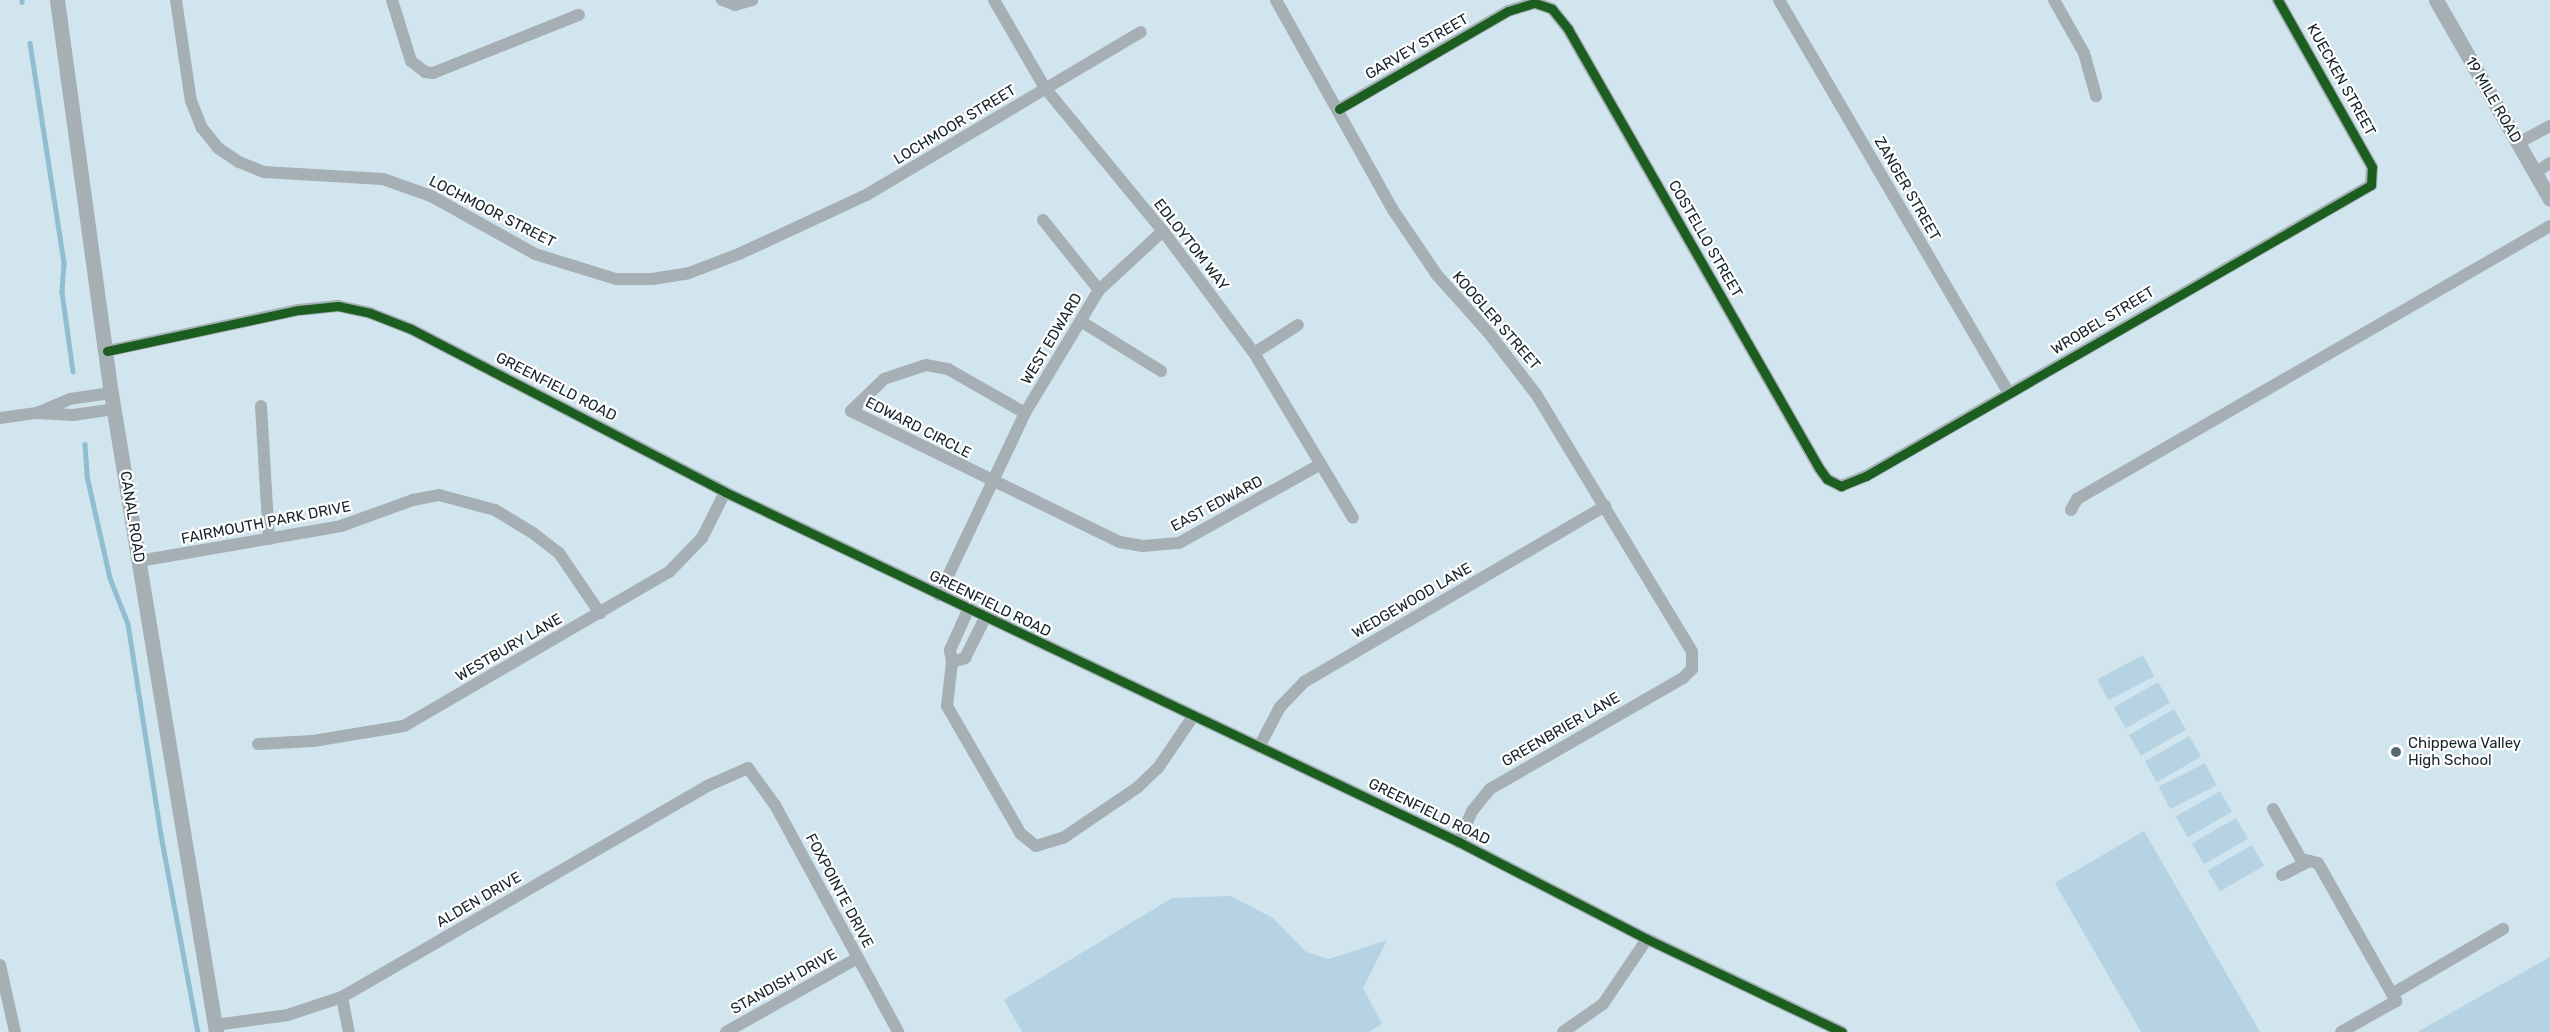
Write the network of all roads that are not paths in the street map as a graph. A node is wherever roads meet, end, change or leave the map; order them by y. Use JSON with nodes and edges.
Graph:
{"nodes":[{"id":1,"x":57,"y":0,"type":"edge"},
{"id":2,"x":176,"y":0,"type":"edge"},
{"id":3,"x":392,"y":0,"type":"edge"},
{"id":4,"x":722,"y":0,"type":"edge"},
{"id":5,"x":752,"y":0,"type":"edge"},
{"id":6,"x":994,"y":0,"type":"edge"},
{"id":7,"x":1276,"y":0,"type":"edge"},
{"id":8,"x":1779,"y":0,"type":"edge"},
{"id":9,"x":2054,"y":0,"type":"edge"},
{"id":10,"x":2278,"y":0,"type":"edge"},
{"id":11,"x":2436,"y":0,"type":"edge"},
{"id":12,"x":1545,"y":4,"type":"joint"},
{"id":13,"x":579,"y":15,"type":"dead end"},
{"id":14,"x":1141,"y":32,"type":"dead end"},
{"id":15,"x":1045,"y":88,"type":"junction"},
{"id":16,"x":2096,"y":96,"type":"dead end"},
{"id":17,"x":1339,"y":109,"type":"junction"},
{"id":18,"x":2550,"y":126,"type":"edge"},
{"id":19,"x":2518,"y":143,"type":"junction"},
{"id":20,"x":2550,"y":163,"type":"edge"},
{"id":21,"x":2535,"y":173,"type":"junction"},
{"id":22,"x":2374,"y":176,"type":"joint"},
{"id":23,"x":2550,"y":199,"type":"edge"},
{"id":24,"x":1043,"y":220,"type":"dead end"},
{"id":25,"x":2550,"y":226,"type":"edge"},
{"id":26,"x":1163,"y":231,"type":"junction"},
{"id":27,"x":1099,"y":290,"type":"junction"},
{"id":28,"x":1082,"y":322,"type":"junction"},
{"id":29,"x":1298,"y":325,"type":"dead end"},
{"id":30,"x":107,"y":351,"type":"junction"},
{"id":31,"x":1254,"y":353,"type":"junction"},
{"id":32,"x":1161,"y":371,"type":"dead end"},
{"id":33,"x":111,"y":393,"type":"junction"},
{"id":34,"x":2009,"y":393,"type":"junction"},
{"id":35,"x":261,"y":406,"type":"dead end"},
{"id":36,"x":114,"y":410,"type":"junction"},
{"id":37,"x":37,"y":413,"type":"junction"},
{"id":38,"x":1025,"y":413,"type":"junction"},
{"id":39,"x":0,"y":418,"type":"edge"},
{"id":40,"x":1321,"y":464,"type":"junction"},
{"id":41,"x":992,"y":482,"type":"junction"},
{"id":42,"x":1841,"y":486,"type":"joint"},
{"id":43,"x":725,"y":492,"type":"junction"},
{"id":44,"x":1605,"y":506,"type":"junction"},
{"id":45,"x":2071,"y":510,"type":"dead end"},
{"id":46,"x":1353,"y":518,"type":"dead end"},
{"id":47,"x":269,"y":539,"type":"junction"},
{"id":48,"x":139,"y":561,"type":"junction"},
{"id":49,"x":939,"y":595,"type":"junction"},
{"id":50,"x":969,"y":610,"type":"junction"},
{"id":51,"x":600,"y":613,"type":"junction"},
{"id":52,"x":985,"y":618,"type":"junction"},
{"id":53,"x":1694,"y":661,"type":"joint"},
{"id":54,"x":952,"y":662,"type":"junction"},
{"id":55,"x":1192,"y":718,"type":"junction"},
{"id":56,"x":258,"y":744,"type":"dead end"},
{"id":57,"x":1259,"y":747,"type":"junction"},
{"id":58,"x":748,"y":768,"type":"joint"},
{"id":59,"x":2273,"y":809,"type":"dead end"},
{"id":60,"x":1459,"y":842,"type":"junction"},
{"id":61,"x":2310,"y":861,"type":"junction"},
{"id":62,"x":2282,"y":875,"type":"dead end"},
{"id":63,"x":2502,"y":929,"type":"dead end"},
{"id":64,"x":1647,"y":939,"type":"junction"},
{"id":65,"x":858,"y":958,"type":"junction"},
{"id":66,"x":0,"y":965,"type":"edge"},
{"id":67,"x":2392,"y":994,"type":"junction"},
{"id":68,"x":342,"y":997,"type":"junction"},
{"id":69,"x":215,"y":1029,"type":"edge"},
{"id":70,"x":15,"y":1032,"type":"edge"},
{"id":71,"x":349,"y":1032,"type":"edge"},
{"id":72,"x":726,"y":1032,"type":"edge"},
{"id":73,"x":898,"y":1032,"type":"edge"},
{"id":74,"x":1563,"y":1032,"type":"edge"},
{"id":75,"x":1842,"y":1032,"type":"edge"},
{"id":76,"x":2341,"y":1032,"type":"edge"}],
"edges":[{"from":1,"to":30,"type":"street","name":"CANAL ROAD"},
{"from":2,"to":15,"type":"street","name":"LOCHMOOR STREET"},
{"from":3,"to":13,"type":"street"},
{"from":4,"to":5,"type":"street"},
{"from":6,"to":15,"type":"street","name":"EDLOYTOM WAY"},
{"from":7,"to":17,"type":"street","name":"KOOGLER STREET"},
{"from":8,"to":34,"type":"street","name":"ZANGER STREET"},
{"from":9,"to":16,"type":"street"},
{"from":10,"to":22,"type":"street","name":"KUECKEN STREET"},
{"from":11,"to":19,"type":"street","name":"19 MILE ROAD"},
{"from":12,"to":17,"type":"street","name":"GARVEY STREET"},
{"from":12,"to":42,"type":"street","name":"COSTELLO STREET"},
{"from":14,"to":15,"type":"street","name":"LOCHMOOR STREET"},
{"from":15,"to":26,"type":"street","name":"EDLOYTOM WAY"},
{"from":17,"to":44,"type":"street","name":"KOOGLER STREET"},
{"from":18,"to":19,"type":"street"},
{"from":19,"to":21,"type":"street","name":"19 MILE ROAD"},
{"from":20,"to":21,"type":"street"},
{"from":21,"to":23,"type":"street","name":"19 MILE ROAD"},
{"from":22,"to":34,"type":"street","name":"WROBEL STREET"},
{"from":24,"to":27,"type":"street"},
{"from":25,"to":45,"type":"street"},
{"from":26,"to":27,"type":"street","name":"WEST EDWARD"},
{"from":26,"to":31,"type":"street","name":"EDLOYTOM WAY"},
{"from":27,"to":28,"type":"street","name":"WEST EDWARD"},
{"from":28,"to":32,"type":"street"},
{"from":28,"to":38,"type":"street","name":"WEST EDWARD"},
{"from":29,"to":31,"type":"street"},
{"from":30,"to":33,"type":"street","name":"CANAL ROAD"},
{"from":30,"to":43,"type":"street","name":"GREENFIELD ROAD"},
{"from":31,"to":40,"type":"street","name":"EDLOYTOM WAY"},
{"from":33,"to":36,"type":"street","name":"CANAL ROAD"},
{"from":33,"to":37,"type":"street"},
{"from":34,"to":42,"type":"street","name":"WROBEL STREET"},
{"from":35,"to":47,"type":"street"},
{"from":36,"to":37,"type":"street"},
{"from":36,"to":48,"type":"street","name":"CANAL ROAD"},
{"from":37,"to":39,"type":"street"},
{"from":38,"to":41,"type":"street","name":"WEST EDWARD"},
{"from":38,"to":41,"type":"street","name":"EDWARD CIRCLE"},
{"from":40,"to":41,"type":"street","name":"EAST EDWARD"},
{"from":40,"to":46,"type":"street","name":"EDLOYTOM WAY"},
{"from":41,"to":49,"type":"street","name":"WEST EDWARD"},
{"from":43,"to":49,"type":"street","name":"GREENFIELD ROAD"},
{"from":43,"to":51,"type":"street","name":"WESTBURY LANE"},
{"from":44,"to":53,"type":"street","name":"KOOGLER STREET"},
{"from":44,"to":57,"type":"street","name":"WEDGEWOOD LANE"},
{"from":47,"to":48,"type":"street","name":"FAIRMOUTH PARK DRIVE"},
{"from":47,"to":51,"type":"street","name":"FAIRMOUTH PARK DRIVE"},
{"from":48,"to":69,"type":"street","name":"CANAL ROAD"},
{"from":49,"to":50,"type":"street","name":"GREENFIELD ROAD"},
{"from":50,"to":52,"type":"street","name":"GREENFIELD ROAD"},
{"from":50,"to":54,"type":"street"},
{"from":51,"to":56,"type":"street","name":"WESTBURY LANE"},
{"from":52,"to":54,"type":"street"},
{"from":52,"to":55,"type":"street","name":"GREENFIELD ROAD"},
{"from":53,"to":60,"type":"street","name":"GREENBRIER LANE"},
{"from":54,"to":55,"type":"street"},
{"from":55,"to":57,"type":"street","name":"GREENFIELD ROAD"},
{"from":57,"to":60,"type":"street","name":"GREENFIELD ROAD"},
{"from":58,"to":65,"type":"street","name":"FOXPOINTE DRIVE"},
{"from":58,"to":68,"type":"street","name":"ALDEN DRIVE"},
{"from":59,"to":61,"type":"street"},
{"from":60,"to":64,"type":"street","name":"GREENFIELD ROAD"},
{"from":61,"to":62,"type":"street"},
{"from":61,"to":67,"type":"street"},
{"from":63,"to":67,"type":"street"},
{"from":64,"to":74,"type":"street"},
{"from":64,"to":75,"type":"street","name":"GREENFIELD ROAD"},
{"from":65,"to":72,"type":"street","name":"STANDISH DRIVE"},
{"from":65,"to":73,"type":"street","name":"FOXPOINTE DRIVE"},
{"from":66,"to":70,"type":"street"},
{"from":67,"to":76,"type":"street"},
{"from":68,"to":69,"type":"street","name":"ALDEN DRIVE"},
{"from":68,"to":71,"type":"street"}]}
